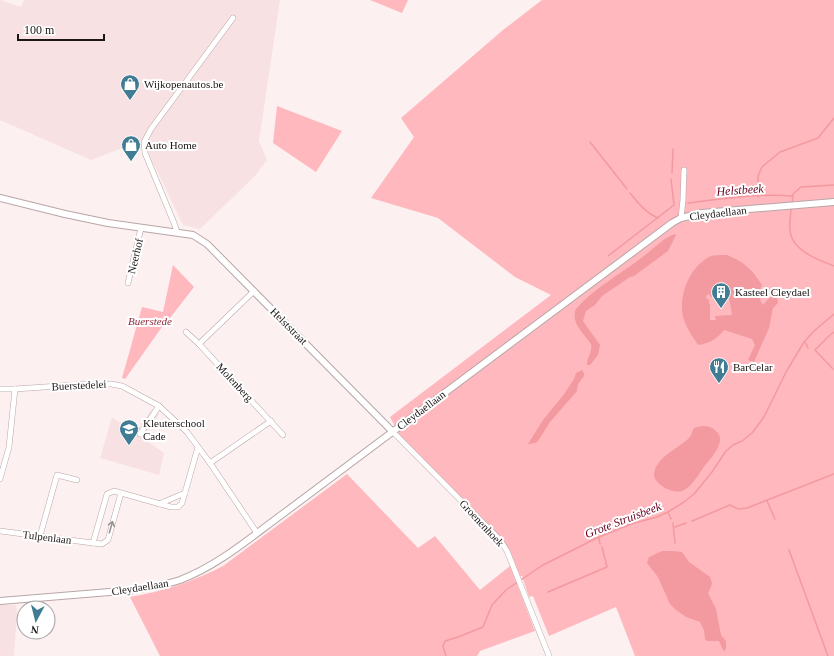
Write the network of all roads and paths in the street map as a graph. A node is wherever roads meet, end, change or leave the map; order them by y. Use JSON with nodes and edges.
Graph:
{"nodes":[{"id":1,"x":232,"y":18,"type":"dead end"},
{"id":2,"x":684,"y":170,"type":"dead end"},
{"id":3,"x":0,"y":198,"type":"edge"},
{"id":4,"x":834,"y":202,"type":"edge"},
{"id":5,"x":681,"y":218,"type":"junction"},
{"id":6,"x":141,"y":228,"type":"junction"},
{"id":7,"x":177,"y":232,"type":"junction"},
{"id":8,"x":128,"y":283,"type":"dead end"},
{"id":9,"x":254,"y":291,"type":"junction"},
{"id":10,"x":186,"y":332,"type":"dead end"},
{"id":11,"x":199,"y":344,"type":"junction"},
{"id":12,"x":0,"y":389,"type":"edge"},
{"id":13,"x":15,"y":389,"type":"junction"},
{"id":14,"x":159,"y":406,"type":"junction"},
{"id":15,"x":271,"y":421,"type":"junction"},
{"id":16,"x":393,"y":432,"type":"junction"},
{"id":17,"x":140,"y":434,"type":"dead end"},
{"id":18,"x":283,"y":435,"type":"dead end"},
{"id":19,"x":198,"y":447,"type":"junction"},
{"id":20,"x":210,"y":463,"type":"junction"},
{"id":21,"x":0,"y":479,"type":"edge"},
{"id":22,"x":77,"y":480,"type":"dead end"},
{"id":23,"x":121,"y":493,"type":"junction"},
{"id":24,"x":185,"y":494,"type":"junction"},
{"id":25,"x":160,"y":504,"type":"junction"},
{"id":26,"x":0,"y":531,"type":"edge"},
{"id":27,"x":257,"y":533,"type":"junction"},
{"id":28,"x":40,"y":536,"type":"junction"},
{"id":29,"x":93,"y":543,"type":"junction"},
{"id":30,"x":0,"y":601,"type":"edge"},
{"id":31,"x":549,"y":656,"type":"edge"}],
"edges":[{"from":1,"to":7,"type":"street"},
{"from":2,"to":5,"type":"street"},
{"from":3,"to":6,"type":"street","name":"Helststraat"},
{"from":4,"to":5,"type":"street","name":"Cleydaellaan"},
{"from":5,"to":16,"type":"street","name":"Cleydaellaan"},
{"from":6,"to":7,"type":"street","name":"Helststraat"},
{"from":6,"to":8,"type":"street","name":"Neerhof"},
{"from":7,"to":9,"type":"street","name":"Helststraat"},
{"from":9,"to":11,"type":"street"},
{"from":9,"to":16,"type":"street","name":"Helststraat"},
{"from":10,"to":11,"type":"street","name":"Molenberg"},
{"from":11,"to":15,"type":"street","name":"Molenberg"},
{"from":12,"to":13,"type":"street","name":"Buerstedelei"},
{"from":13,"to":14,"type":"street","name":"Buerstedelei"},
{"from":13,"to":21,"type":"street"},
{"from":14,"to":17,"type":"street"},
{"from":14,"to":19,"type":"street","name":"Buerstedelei"},
{"from":15,"to":18,"type":"street","name":"Molenberg"},
{"from":15,"to":20,"type":"street"},
{"from":16,"to":27,"type":"street","name":"Cleydaellaan"},
{"from":16,"to":31,"type":"street","name":"Groenenhoek"},
{"from":19,"to":20,"type":"street","name":"Buerstedelei"},
{"from":19,"to":24,"type":"street"},
{"from":20,"to":27,"type":"street","name":"Buerstedelei"},
{"from":22,"to":28,"type":"street"},
{"from":23,"to":25,"type":"street"},
{"from":29,"to":23,"type":"street","one_way":true},
{"from":23,"to":29,"type":"street"},
{"from":24,"to":25,"type":"street"},
{"from":24,"to":25,"type":"street"},
{"from":26,"to":28,"type":"street","name":"Tulpenlaan"},
{"from":27,"to":30,"type":"street","name":"Cleydaellaan"},
{"from":28,"to":29,"type":"street","name":"Tulpenlaan"}]}
